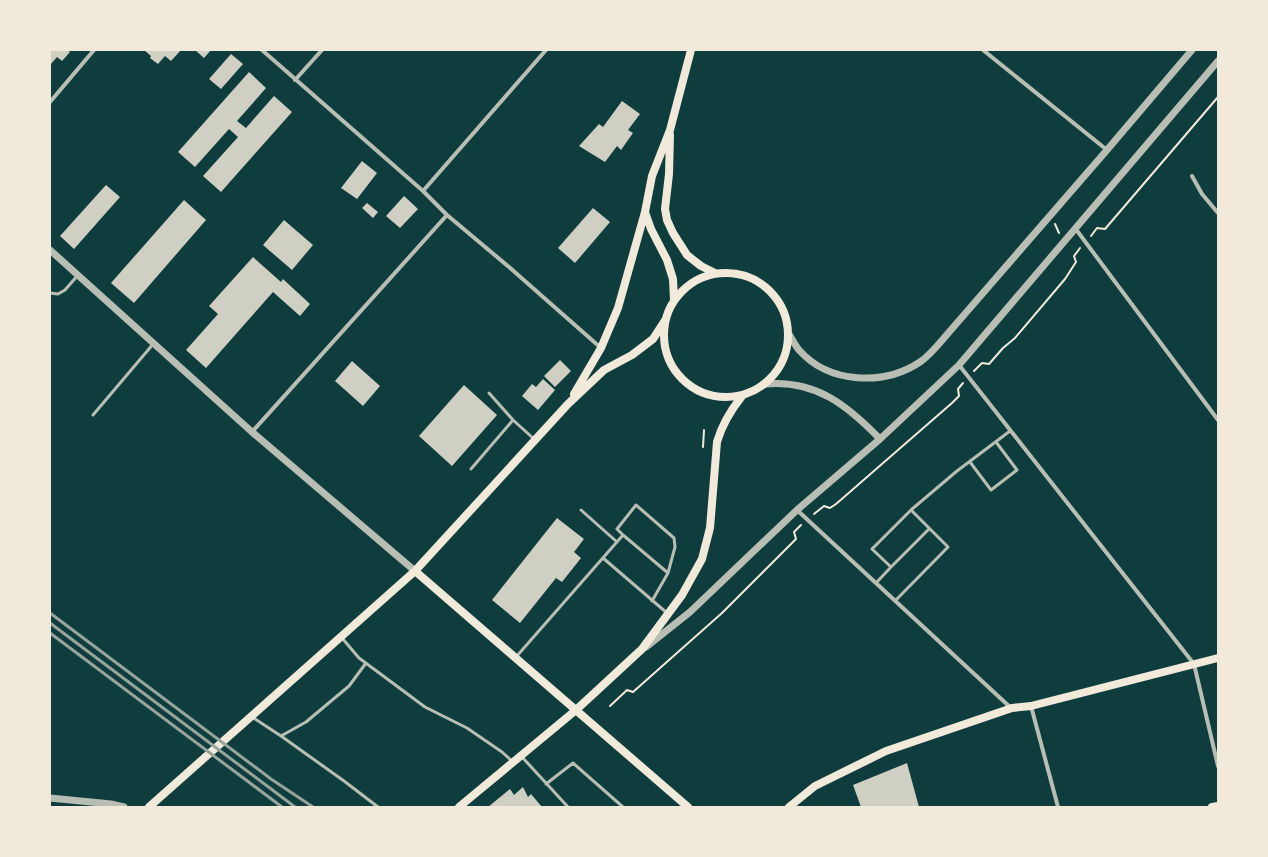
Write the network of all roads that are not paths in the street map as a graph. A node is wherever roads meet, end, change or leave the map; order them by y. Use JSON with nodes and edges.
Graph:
{"nodes":[{"id":1,"x":94,"y":50,"type":"edge"},
{"id":2,"x":262,"y":50,"type":"edge"},
{"id":3,"x":322,"y":50,"type":"edge"},
{"id":4,"x":546,"y":50,"type":"edge"},
{"id":5,"x":691,"y":50,"type":"edge"},
{"id":6,"x":983,"y":50,"type":"edge"},
{"id":7,"x":1192,"y":50,"type":"edge"},
{"id":8,"x":1218,"y":61,"type":"edge"},
{"id":9,"x":296,"y":80,"type":"junction"},
{"id":10,"x":50,"y":102,"type":"edge"},
{"id":11,"x":670,"y":130,"type":"junction"},
{"id":12,"x":1107,"y":150,"type":"junction"},
{"id":13,"x":1192,"y":176,"type":"dead end"},
{"id":14,"x":422,"y":191,"type":"junction"},
{"id":15,"x":644,"y":212,"type":"junction"},
{"id":16,"x":1218,"y":213,"type":"edge"},
{"id":17,"x":447,"y":215,"type":"junction"},
{"id":18,"x":1076,"y":228,"type":"junction"},
{"id":19,"x":50,"y":250,"type":"edge"},
{"id":20,"x":715,"y":273,"type":"junction"},
{"id":21,"x":78,"y":275,"type":"junction"},
{"id":22,"x":50,"y":294,"type":"edge"},
{"id":23,"x":674,"y":300,"type":"junction"},
{"id":24,"x":666,"y":319,"type":"junction"},
{"id":25,"x":789,"y":334,"type":"junction"},
{"id":26,"x":154,"y":344,"type":"junction"},
{"id":27,"x":601,"y":348,"type":"junction"},
{"id":28,"x":959,"y":366,"type":"junction"},
{"id":29,"x":766,"y":384,"type":"junction"},
{"id":30,"x":489,"y":393,"type":"dead end"},
{"id":31,"x":742,"y":396,"type":"junction"},
{"id":32,"x":568,"y":404,"type":"junction"},
{"id":33,"x":93,"y":415,"type":"dead end"},
{"id":34,"x":513,"y":420,"type":"junction"},
{"id":35,"x":1218,"y":420,"type":"edge"},
{"id":36,"x":1010,"y":431,"type":"junction"},
{"id":37,"x":252,"y":432,"type":"junction"},
{"id":38,"x":880,"y":439,"type":"junction"},
{"id":39,"x":535,"y":441,"type":"junction"},
{"id":40,"x":996,"y":442,"type":"junction"},
{"id":41,"x":970,"y":462,"type":"junction"},
{"id":42,"x":471,"y":468,"type":"dead end"},
{"id":43,"x":581,"y":510,"type":"dead end"},
{"id":44,"x":797,"y":510,"type":"junction"},
{"id":45,"x":911,"y":510,"type":"junction"},
{"id":46,"x":929,"y":528,"type":"junction"},
{"id":47,"x":623,"y":535,"type":"junction"},
{"id":48,"x":618,"y":542,"type":"junction"},
{"id":49,"x":603,"y":558,"type":"junction"},
{"id":50,"x":891,"y":567,"type":"junction"},
{"id":51,"x":415,"y":572,"type":"junction"},
{"id":52,"x":668,"y":573,"type":"junction"},
{"id":53,"x":876,"y":583,"type":"junction"},
{"id":54,"x":895,"y":600,"type":"junction"},
{"id":55,"x":652,"y":601,"type":"junction"},
{"id":56,"x":668,"y":614,"type":"junction"},
{"id":57,"x":341,"y":637,"type":"junction"},
{"id":58,"x":642,"y":649,"type":"junction"},
{"id":59,"x":515,"y":658,"type":"junction"},
{"id":60,"x":1218,"y":658,"type":"edge"},
{"id":61,"x":366,"y":663,"type":"junction"},
{"id":62,"x":1194,"y":664,"type":"junction"},
{"id":63,"x":1031,"y":706,"type":"junction"},
{"id":64,"x":1012,"y":708,"type":"junction"},
{"id":65,"x":576,"y":710,"type":"junction"},
{"id":66,"x":251,"y":716,"type":"junction"},
{"id":67,"x":281,"y":736,"type":"junction"},
{"id":68,"x":521,"y":755,"type":"junction"},
{"id":69,"x":513,"y":762,"type":"junction"},
{"id":70,"x":1218,"y":766,"type":"edge"},
{"id":71,"x":546,"y":784,"type":"junction"},
{"id":72,"x":50,"y":798,"type":"edge"},
{"id":73,"x":1218,"y":806,"type":"edge"},
{"id":74,"x":124,"y":807,"type":"edge"},
{"id":75,"x":149,"y":807,"type":"edge"},
{"id":76,"x":378,"y":807,"type":"edge"},
{"id":77,"x":459,"y":807,"type":"edge"},
{"id":78,"x":568,"y":807,"type":"edge"},
{"id":79,"x":623,"y":807,"type":"edge"},
{"id":80,"x":688,"y":807,"type":"edge"},
{"id":81,"x":789,"y":807,"type":"edge"},
{"id":82,"x":1058,"y":807,"type":"edge"},
{"id":83,"x":1212,"y":807,"type":"edge"}],
"edges":[{"from":1,"to":10,"type":"street"},
{"from":2,"to":9,"type":"street"},
{"from":3,"to":9,"type":"street"},
{"from":4,"to":14,"type":"street"},
{"from":5,"to":11,"type":"main road"},
{"from":6,"to":12,"type":"street"},
{"from":7,"to":12,"type":"street"},
{"from":8,"to":18,"type":"street"},
{"from":9,"to":14,"type":"street"},
{"from":11,"to":15,"type":"main road"},
{"from":11,"to":20,"type":"main road"},
{"from":12,"to":25,"type":"street"},
{"from":13,"to":16,"type":"street"},
{"from":14,"to":17,"type":"street"},
{"from":15,"to":23,"type":"main road"},
{"from":15,"to":27,"type":"main road"},
{"from":17,"to":27,"type":"street"},
{"from":17,"to":37,"type":"street"},
{"from":18,"to":28,"type":"street"},
{"from":18,"to":35,"type":"street"},
{"from":19,"to":21,"type":"street"},
{"from":20,"to":23,"type":"main road"},
{"from":20,"to":25,"type":"main road"},
{"from":21,"to":22,"type":"lane"},
{"from":21,"to":26,"type":"street"},
{"from":23,"to":24,"type":"main road"},
{"from":24,"to":31,"type":"main road"},
{"from":24,"to":32,"type":"main road"},
{"from":25,"to":29,"type":"main road"},
{"from":26,"to":33,"type":"lane"},
{"from":26,"to":37,"type":"street"},
{"from":27,"to":32,"type":"main road"},
{"from":28,"to":36,"type":"street"},
{"from":28,"to":38,"type":"street"},
{"from":29,"to":31,"type":"main road"},
{"from":29,"to":38,"type":"street"},
{"from":30,"to":34,"type":"lane"},
{"from":31,"to":56,"type":"main road"},
{"from":32,"to":39,"type":"main road"},
{"from":34,"to":39,"type":"lane"},
{"from":34,"to":42,"type":"lane"},
{"from":36,"to":40,"type":"lane"},
{"from":36,"to":62,"type":"street"},
{"from":37,"to":51,"type":"street"},
{"from":38,"to":44,"type":"street"},
{"from":39,"to":51,"type":"main road"},
{"from":40,"to":41,"type":"lane"},
{"from":40,"to":41,"type":"lane"},
{"from":41,"to":45,"type":"lane"},
{"from":43,"to":48,"type":"lane"},
{"from":44,"to":53,"type":"street"},
{"from":44,"to":58,"type":"street"},
{"from":45,"to":46,"type":"lane"},
{"from":45,"to":50,"type":"lane"},
{"from":46,"to":50,"type":"lane"},
{"from":46,"to":54,"type":"lane"},
{"from":47,"to":48,"type":"lane"},
{"from":47,"to":52,"type":"lane"},
{"from":47,"to":52,"type":"lane"},
{"from":48,"to":49,"type":"lane"},
{"from":49,"to":55,"type":"lane"},
{"from":49,"to":59,"type":"lane"},
{"from":50,"to":53,"type":"lane"},
{"from":51,"to":57,"type":"main road"},
{"from":51,"to":59,"type":"main road"},
{"from":52,"to":55,"type":"lane"},
{"from":53,"to":54,"type":"street"},
{"from":54,"to":64,"type":"street"},
{"from":55,"to":56,"type":"lane"},
{"from":56,"to":58,"type":"main road"},
{"from":57,"to":61,"type":"lane"},
{"from":57,"to":66,"type":"main road"},
{"from":58,"to":65,"type":"main road"},
{"from":59,"to":65,"type":"main road"},
{"from":60,"to":62,"type":"main road"},
{"from":61,"to":67,"type":"lane"},
{"from":61,"to":69,"type":"lane"},
{"from":62,"to":63,"type":"main road"},
{"from":62,"to":70,"type":"street"},
{"from":63,"to":64,"type":"main road"},
{"from":63,"to":82,"type":"street"},
{"from":64,"to":81,"type":"main road"},
{"from":65,"to":68,"type":"main road"},
{"from":65,"to":80,"type":"main road"},
{"from":66,"to":67,"type":"lane"},
{"from":66,"to":75,"type":"main road"},
{"from":67,"to":76,"type":"lane"},
{"from":68,"to":69,"type":"main road"},
{"from":68,"to":71,"type":"lane"},
{"from":69,"to":77,"type":"main road"},
{"from":71,"to":78,"type":"lane"},
{"from":71,"to":79,"type":"lane"},
{"from":72,"to":74,"type":"street"},
{"from":73,"to":83,"type":"main road"}]}
